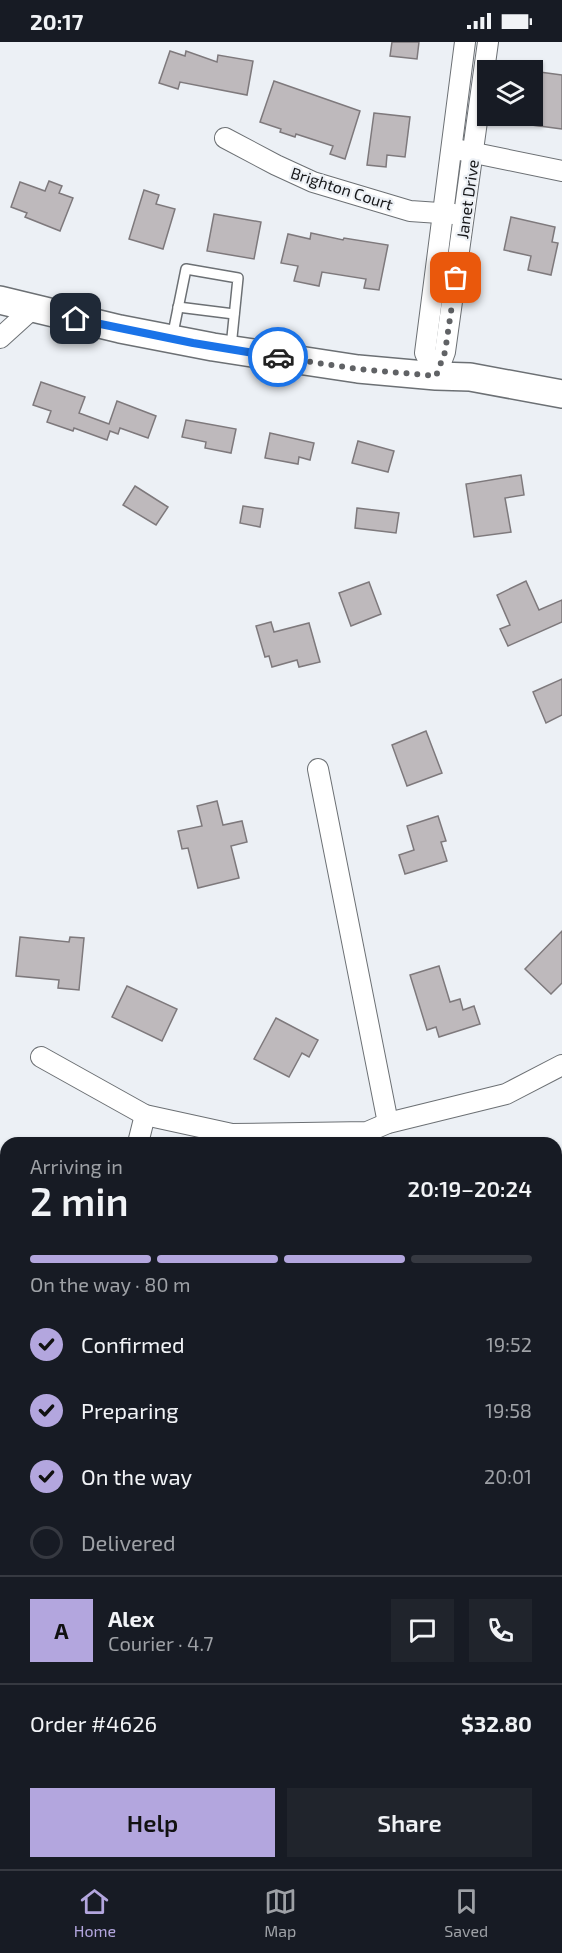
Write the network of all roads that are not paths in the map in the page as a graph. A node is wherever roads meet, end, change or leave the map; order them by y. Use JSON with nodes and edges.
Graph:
{"nodes":[{"id":1,"x":465,"y":42,"type":"edge"},
{"id":2,"x":488,"y":42,"type":"edge"},
{"id":3,"x":225,"y":138,"type":"dead end"},
{"id":4,"x":452,"y":148,"type":"junction"},
{"id":5,"x":473,"y":153,"type":"junction"},
{"id":6,"x":562,"y":171,"type":"edge"},
{"id":7,"x":442,"y":213,"type":"junction"},
{"id":8,"x":465,"y":216,"type":"junction"},
{"id":9,"x":0,"y":300,"type":"edge"},
{"id":10,"x":178,"y":307,"type":"junction"},
{"id":11,"x":32,"y":309,"type":"junction"},
{"id":12,"x":234,"y":314,"type":"junction"},
{"id":13,"x":0,"y":338,"type":"edge"},
{"id":14,"x":172,"y":339,"type":"junction"},
{"id":15,"x":231,"y":350,"type":"junction"},
{"id":16,"x":436,"y":376,"type":"junction"},
{"id":17,"x":562,"y":394,"type":"edge"},
{"id":18,"x":318,"y":769,"type":"dead end"},
{"id":19,"x":41,"y":1057,"type":"dead end"},
{"id":20,"x":562,"y":1065,"type":"edge"},
{"id":21,"x":145,"y":1115,"type":"junction"},
{"id":22,"x":388,"y":1124,"type":"junction"},
{"id":23,"x":140,"y":1137,"type":"edge"}],
"edges":[{"from":1,"to":4,"type":"street","name":"Janet Drive"},
{"from":2,"to":5,"type":"street","name":"Janet Drive"},
{"from":3,"to":7,"type":"street","name":"Brighton Court"},
{"from":4,"to":5,"type":"street"},
{"from":4,"to":7,"type":"street","name":"Janet Drive"},
{"from":5,"to":6,"type":"street"},
{"from":5,"to":8,"type":"street","name":"Janet Drive"},
{"from":7,"to":8,"type":"street","name":"Brighton Court"},
{"from":7,"to":16,"type":"street","name":"Janet Drive"},
{"from":8,"to":16,"type":"street","name":"Janet Drive"},
{"from":9,"to":11,"type":"main road"},
{"from":10,"to":12,"type":"lane"},
{"from":10,"to":12,"type":"lane"},
{"from":10,"to":14,"type":"lane"},
{"from":11,"to":13,"type":"street"},
{"from":11,"to":14,"type":"main road"},
{"from":12,"to":15,"type":"lane"},
{"from":14,"to":15,"type":"main road"},
{"from":15,"to":16,"type":"main road"},
{"from":16,"to":17,"type":"main road"},
{"from":18,"to":22,"type":"street"},
{"from":19,"to":21,"type":"street"},
{"from":20,"to":22,"type":"street"},
{"from":21,"to":22,"type":"street"},
{"from":21,"to":23,"type":"street"}]}
